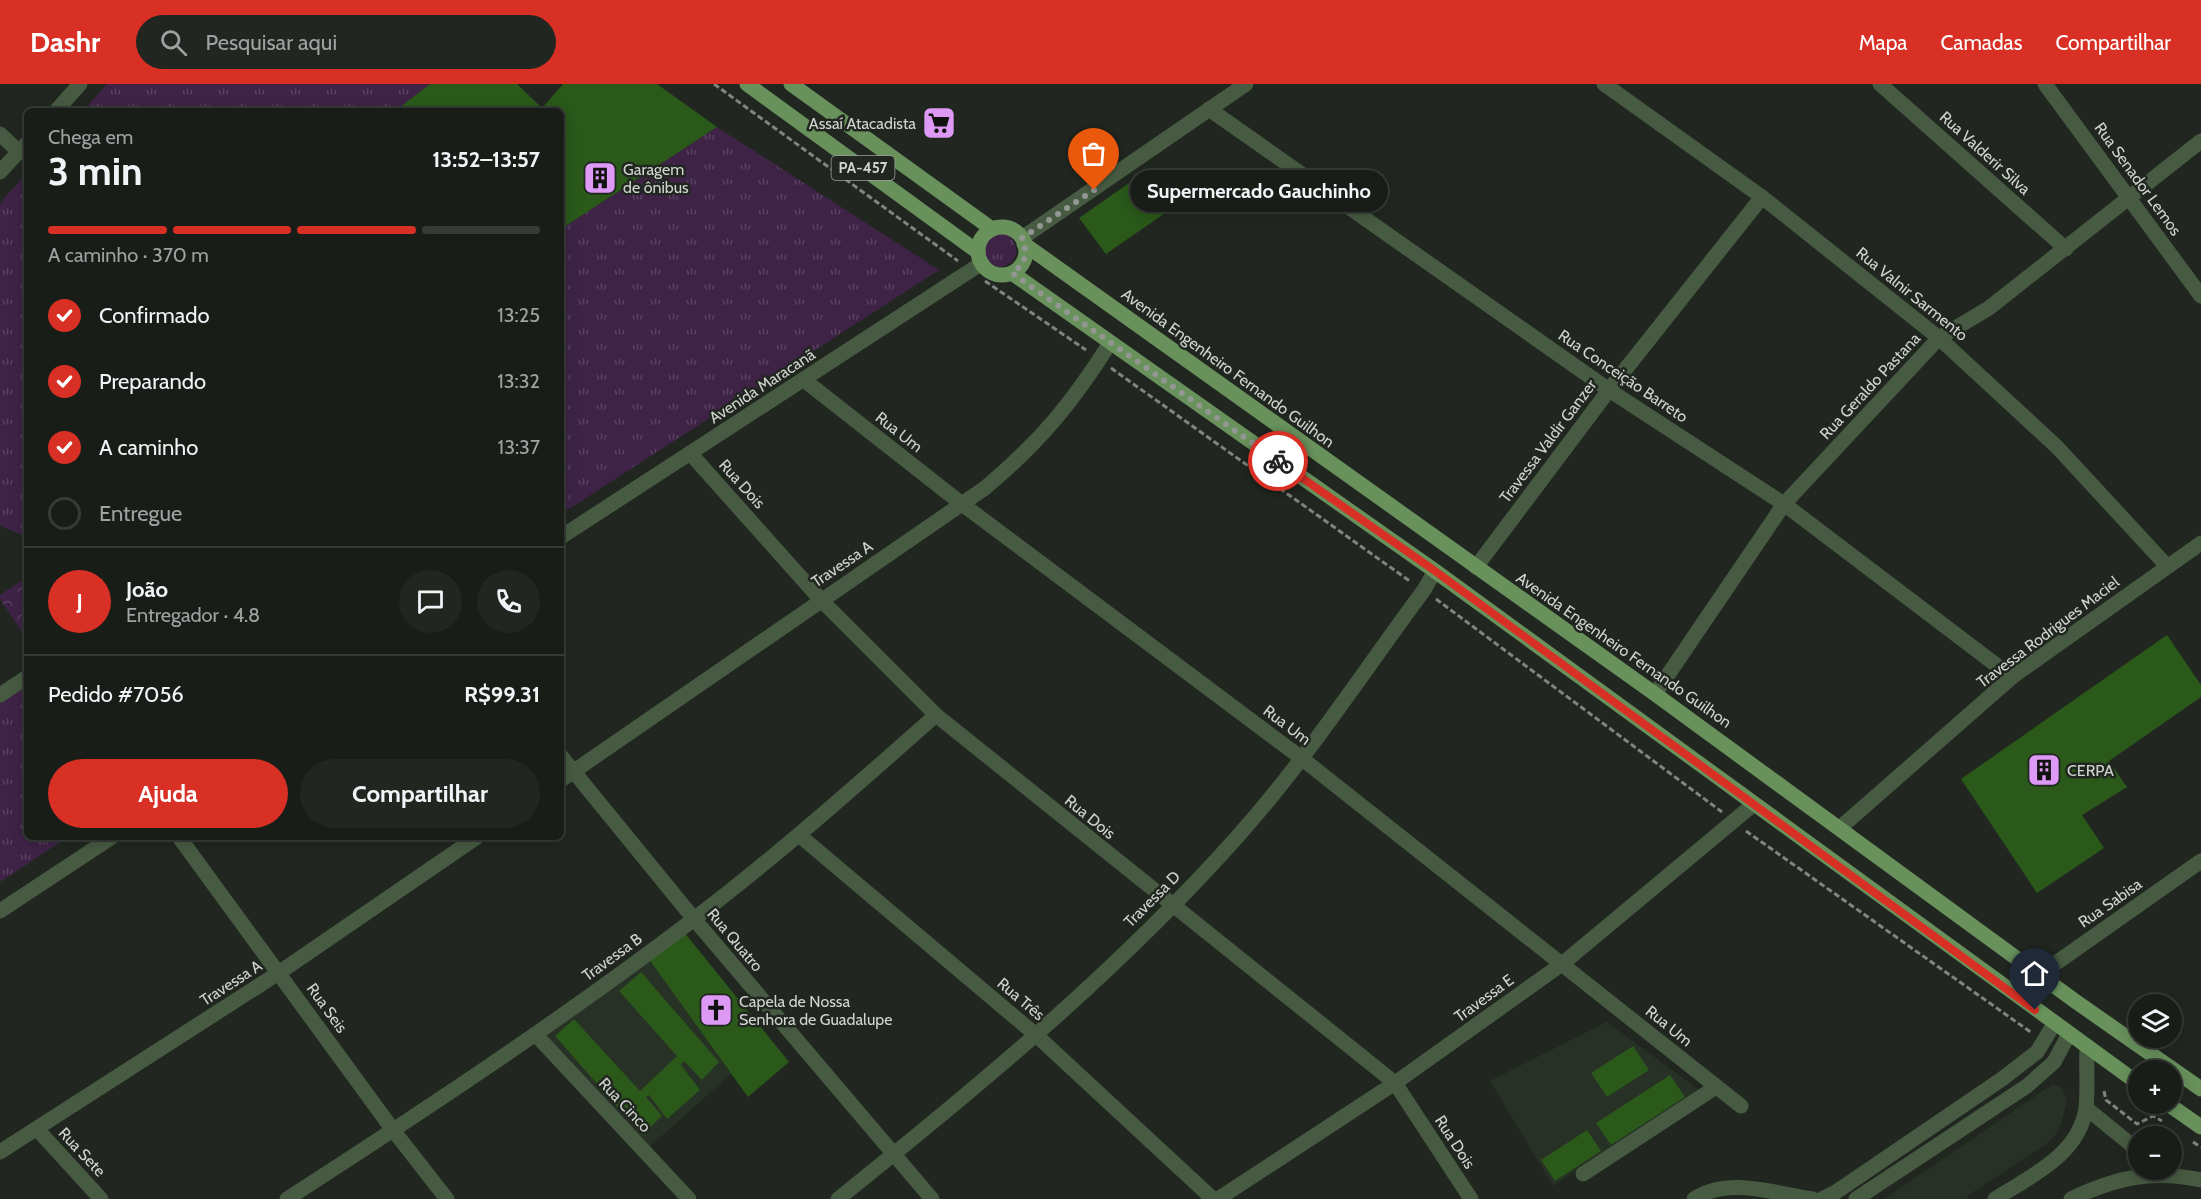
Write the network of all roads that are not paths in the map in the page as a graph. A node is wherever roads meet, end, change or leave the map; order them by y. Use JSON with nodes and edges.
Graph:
{"nodes":[{"id":1,"x":80,"y":84,"type":"edge"},
{"id":2,"x":747,"y":84,"type":"edge"},
{"id":3,"x":791,"y":84,"type":"edge"},
{"id":4,"x":1246,"y":84,"type":"edge"},
{"id":5,"x":1605,"y":84,"type":"edge"},
{"id":6,"x":1880,"y":84,"type":"edge"},
{"id":7,"x":2045,"y":84,"type":"edge"},
{"id":8,"x":59,"y":108,"type":"edge"},
{"id":9,"x":1209,"y":109,"type":"junction"},
{"id":10,"x":0,"y":134,"type":"edge"},
{"id":11,"x":2201,"y":141,"type":"edge"},
{"id":12,"x":23,"y":147,"type":"edge"},
{"id":13,"x":0,"y":172,"type":"edge"},
{"id":14,"x":1762,"y":197,"type":"junction"},
{"id":15,"x":2128,"y":197,"type":"junction"},
{"id":16,"x":992,"y":229,"type":"junction"},
{"id":17,"x":1023,"y":241,"type":"junction"},
{"id":18,"x":2066,"y":249,"type":"junction"},
{"id":19,"x":977,"y":262,"type":"junction"},
{"id":20,"x":1012,"y":273,"type":"junction"},
{"id":21,"x":2201,"y":296,"type":"edge"},
{"id":22,"x":1939,"y":338,"type":"junction"},
{"id":23,"x":1110,"y":343,"type":"junction"},
{"id":24,"x":804,"y":380,"type":"junction"},
{"id":25,"x":1609,"y":390,"type":"junction"},
{"id":26,"x":690,"y":453,"type":"junction"},
{"id":27,"x":962,"y":504,"type":"junction"},
{"id":28,"x":1784,"y":504,"type":"junction"},
{"id":29,"x":564,"y":535,"type":"edge"},
{"id":30,"x":2201,"y":543,"type":"edge"},
{"id":31,"x":2167,"y":566,"type":"junction"},
{"id":32,"x":1476,"y":567,"type":"junction"},
{"id":33,"x":1435,"y":571,"type":"junction"},
{"id":34,"x":821,"y":600,"type":"junction"},
{"id":35,"x":2012,"y":678,"type":"junction"},
{"id":36,"x":24,"y":679,"type":"edge"},
{"id":37,"x":1655,"y":694,"type":"junction"},
{"id":38,"x":0,"y":695,"type":"edge"},
{"id":39,"x":936,"y":715,"type":"junction"},
{"id":40,"x":1300,"y":757,"type":"junction"},
{"id":41,"x":567,"y":775,"type":"edge"},
{"id":42,"x":1754,"y":804,"type":"junction"},
{"id":43,"x":1841,"y":827,"type":"junction"},
{"id":44,"x":799,"y":835,"type":"junction"},
{"id":45,"x":107,"y":840,"type":"edge"},
{"id":46,"x":182,"y":840,"type":"edge"},
{"id":47,"x":473,"y":840,"type":"edge"},
{"id":48,"x":2201,"y":861,"type":"edge"},
{"id":49,"x":1172,"y":906,"type":"junction"},
{"id":50,"x":0,"y":911,"type":"edge"},
{"id":51,"x":694,"y":919,"type":"junction"},
{"id":52,"x":1562,"y":964,"type":"junction"},
{"id":53,"x":280,"y":972,"type":"junction"},
{"id":54,"x":2039,"y":975,"type":"junction"},
{"id":55,"x":2054,"y":1024,"type":"junction"},
{"id":56,"x":2069,"y":1034,"type":"junction"},
{"id":57,"x":536,"y":1035,"type":"junction"},
{"id":58,"x":1035,"y":1035,"type":"junction"},
{"id":59,"x":2087,"y":1048,"type":"junction"},
{"id":60,"x":2128,"y":1076,"type":"edge"},
{"id":61,"x":1395,"y":1083,"type":"junction"},
{"id":62,"x":1716,"y":1087,"type":"junction"},
{"id":63,"x":2201,"y":1089,"type":"edge"},
{"id":64,"x":1741,"y":1106,"type":"dead end"},
{"id":65,"x":2086,"y":1108,"type":"junction"},
{"id":66,"x":2182,"y":1114,"type":"edge"},
{"id":67,"x":2201,"y":1127,"type":"edge"},
{"id":68,"x":37,"y":1129,"type":"junction"},
{"id":69,"x":393,"y":1130,"type":"junction"},
{"id":70,"x":2128,"y":1142,"type":"edge"},
{"id":71,"x":0,"y":1152,"type":"edge"},
{"id":72,"x":894,"y":1154,"type":"junction"},
{"id":73,"x":1583,"y":1174,"type":"dead end"},
{"id":74,"x":2182,"y":1176,"type":"edge"},
{"id":75,"x":2128,"y":1178,"type":"edge"},
{"id":76,"x":2201,"y":1180,"type":"edge"},
{"id":77,"x":101,"y":1199,"type":"edge"},
{"id":78,"x":287,"y":1199,"type":"edge"},
{"id":79,"x":447,"y":1199,"type":"edge"},
{"id":80,"x":689,"y":1199,"type":"edge"},
{"id":81,"x":838,"y":1199,"type":"edge"},
{"id":82,"x":932,"y":1199,"type":"edge"},
{"id":83,"x":1213,"y":1199,"type":"edge"},
{"id":84,"x":1218,"y":1199,"type":"edge"},
{"id":85,"x":1471,"y":1199,"type":"edge"},
{"id":86,"x":1694,"y":1199,"type":"edge"},
{"id":87,"x":1813,"y":1199,"type":"edge"},
{"id":88,"x":1822,"y":1199,"type":"edge"},
{"id":89,"x":1856,"y":1199,"type":"edge"},
{"id":90,"x":1995,"y":1199,"type":"edge"},
{"id":91,"x":2071,"y":1199,"type":"edge"}],
"edges":[{"from":1,"to":8,"type":"street"},
{"from":2,"to":19,"type":"main road","number":"PA-457"},
{"from":3,"to":16,"type":"main road","name":"Avenida Engenheiro Fernando Guilhon","number":"PA-457"},
{"from":4,"to":9,"type":"street"},
{"from":5,"to":14,"type":"street","name":"Rua Valnir Sarmento"},
{"from":6,"to":18,"type":"street","name":"Rua Valderir Silva"},
{"from":7,"to":15,"type":"street","name":"Rua Senador Lemos"},
{"from":9,"to":17,"type":"street"},
{"from":9,"to":25,"type":"street","name":"Rua Conceição Barreto"},
{"from":10,"to":12,"type":"street"},
{"from":11,"to":15,"type":"street","name":"Rua Geraldo Pastana"},
{"from":12,"to":13,"type":"street"},
{"from":14,"to":22,"type":"street","name":"Rua Valnir Sarmento"},
{"from":14,"to":25,"type":"street","name":"Travessa Valdir Ganzer"},
{"from":15,"to":18,"type":"street","name":"Rua Geraldo Pastana"},
{"from":15,"to":21,"type":"street","name":"Rua Senador Lemos"},
{"from":16,"to":17,"type":"main road","name":"Avenida Engenheiro Fernando Guilhon","number":"PA-457"},
{"from":16,"to":19,"type":"main road"},
{"from":17,"to":20,"type":"main road"},
{"from":17,"to":32,"type":"main road","name":"Avenida Engenheiro Fernando Guilhon","number":"PA-457"},
{"from":18,"to":22,"type":"street","name":"Rua Geraldo Pastana"},
{"from":19,"to":20,"type":"main road","number":"PA-457"},
{"from":19,"to":24,"type":"street","name":"Avenida Maracanã"},
{"from":20,"to":23,"type":"main road","number":"PA-457"},
{"from":22,"to":28,"type":"street","name":"Rua Geraldo Pastana"},
{"from":22,"to":31,"type":"street","name":"Rua Valnir Sarmento"},
{"from":23,"to":27,"type":"street","name":"Travessa A"},
{"from":23,"to":33,"type":"main road","number":"PA-457"},
{"from":24,"to":26,"type":"street","name":"Avenida Maracanã"},
{"from":24,"to":27,"type":"street","name":"Rua Um"},
{"from":25,"to":28,"type":"street","name":"Rua Conceição Barreto"},
{"from":25,"to":32,"type":"street","name":"Travessa Valdir Ganzer"},
{"from":26,"to":29,"type":"street","name":"Avenida Maracanã"},
{"from":26,"to":34,"type":"street","name":"Rua Dois"},
{"from":27,"to":34,"type":"street","name":"Travessa A"},
{"from":27,"to":40,"type":"street","name":"Rua Um"},
{"from":28,"to":35,"type":"street","name":"Rua Conceição Barreto"},
{"from":28,"to":37,"type":"street","name":"Rua Geraldo Pastana"},
{"from":30,"to":31,"type":"street","name":"Travessa Rodrigues Maciel"},
{"from":31,"to":35,"type":"street","name":"Travessa Rodrigues Maciel"},
{"from":32,"to":37,"type":"main road","name":"Avenida Engenheiro Fernando Guilhon","number":"PA-457"},
{"from":33,"to":40,"type":"street","name":"Travessa D"},
{"from":33,"to":42,"type":"main road","number":"PA-457"},
{"from":34,"to":39,"type":"street","name":"Rua Dois"},
{"from":34,"to":41,"type":"street","name":"Travessa A"},
{"from":35,"to":43,"type":"street","name":"Travessa Rodrigues Maciel"},
{"from":36,"to":38,"type":"street"},
{"from":37,"to":43,"type":"main road","name":"Avenida Engenheiro Fernando Guilhon","number":"PA-457"},
{"from":39,"to":44,"type":"street","name":"Travessa B"},
{"from":39,"to":49,"type":"street","name":"Rua Dois"},
{"from":40,"to":49,"type":"street","name":"Travessa D"},
{"from":40,"to":52,"type":"street","name":"Rua Um"},
{"from":41,"to":51,"type":"street","name":"Rua Quatro"},
{"from":42,"to":52,"type":"street","name":"Travessa E"},
{"from":42,"to":55,"type":"main road","number":"PA-457"},
{"from":43,"to":54,"type":"main road","name":"Avenida Engenheiro Fernando Guilhon","number":"PA-457"},
{"from":44,"to":51,"type":"street","name":"Travessa B"},
{"from":44,"to":58,"type":"street","name":"Rua Três"},
{"from":45,"to":50,"type":"street"},
{"from":46,"to":53,"type":"street","name":"Rua Seis"},
{"from":47,"to":53,"type":"street","name":"Travessa A"},
{"from":48,"to":54,"type":"street","name":"Rua Sabisa"},
{"from":49,"to":58,"type":"street","name":"Travessa D"},
{"from":49,"to":61,"type":"street","name":"Rua Dois"},
{"from":51,"to":57,"type":"street","name":"Travessa B"},
{"from":51,"to":72,"type":"street","name":"Rua Quatro"},
{"from":52,"to":61,"type":"street","name":"Travessa E"},
{"from":52,"to":62,"type":"street","name":"Rua Um"},
{"from":53,"to":68,"type":"street","name":"Travessa A"},
{"from":53,"to":69,"type":"street","name":"Rua Seis"},
{"from":54,"to":63,"type":"main road","name":"Avenida Engenheiro Fernando Guilhon","number":"PA-457"},
{"from":55,"to":56,"type":"main road","number":"PA-457"},
{"from":55,"to":88,"type":"street"},
{"from":56,"to":59,"type":"main road","number":"PA-457"},
{"from":56,"to":89,"type":"street"},
{"from":57,"to":69,"type":"street","name":"Travessa B"},
{"from":57,"to":80,"type":"street","name":"Rua Cinco"},
{"from":58,"to":72,"type":"street","name":"Travessa D"},
{"from":58,"to":83,"type":"street","name":"Rua Três"},
{"from":59,"to":60,"type":"main road","number":"PA-457"},
{"from":59,"to":65,"type":"street"},
{"from":61,"to":84,"type":"street","name":"Travessa E"},
{"from":61,"to":85,"type":"street","name":"Rua Dois"},
{"from":62,"to":64,"type":"street","name":"Rua Um"},
{"from":62,"to":73,"type":"street"},
{"from":65,"to":70,"type":"street"},
{"from":65,"to":90,"type":"street"},
{"from":66,"to":67,"type":"main road"},
{"from":68,"to":71,"type":"street","name":"Travessa A"},
{"from":68,"to":77,"type":"street","name":"Rua Sete"},
{"from":69,"to":78,"type":"street","name":"Travessa B"},
{"from":69,"to":79,"type":"street","name":"Rua Seis"},
{"from":72,"to":81,"type":"street","name":"Travessa D"},
{"from":72,"to":82,"type":"street","name":"Rua Quatro"},
{"from":74,"to":76,"type":"street"},
{"from":75,"to":91,"type":"street"},
{"from":86,"to":87,"type":"street"}]}
